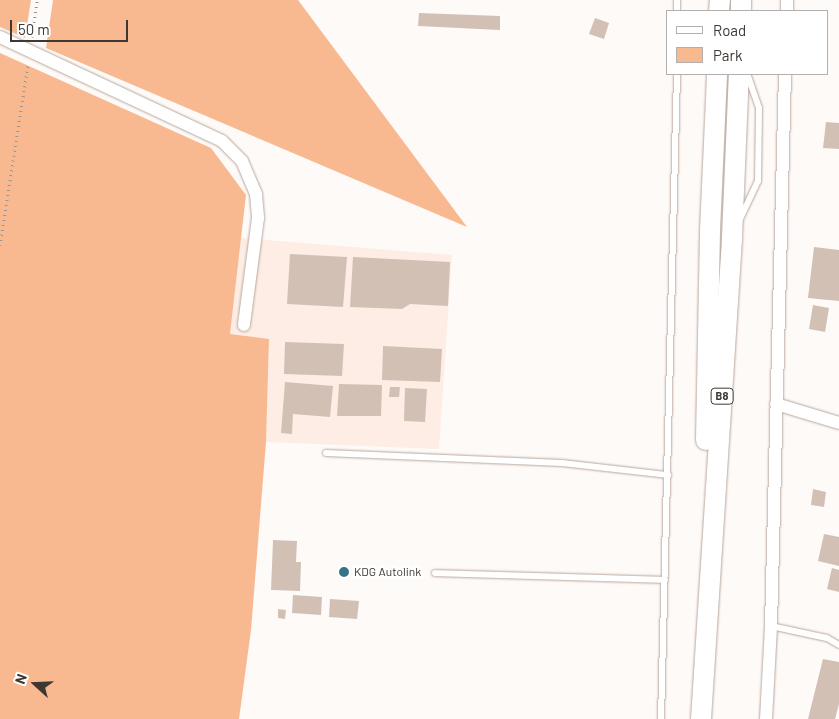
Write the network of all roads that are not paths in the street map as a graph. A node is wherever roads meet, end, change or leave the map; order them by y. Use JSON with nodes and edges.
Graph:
{"nodes":[{"id":1,"x":0,"y":37,"type":"edge"},
{"id":2,"x":677,"y":75,"type":"edge"},
{"id":3,"x":717,"y":75,"type":"edge"},
{"id":4,"x":739,"y":75,"type":"edge"},
{"id":5,"x":747,"y":75,"type":"edge"},
{"id":6,"x":785,"y":75,"type":"edge"},
{"id":7,"x":732,"y":238,"type":"junction"},
{"id":8,"x":244,"y":325,"type":"dead end"},
{"id":9,"x":776,"y":404,"type":"junction"},
{"id":10,"x":839,"y":423,"type":"edge"},
{"id":11,"x":326,"y":453,"type":"dead end"},
{"id":12,"x":668,"y":476,"type":"junction"},
{"id":13,"x":435,"y":573,"type":"dead end"},
{"id":14,"x":665,"y":580,"type":"junction"},
{"id":15,"x":772,"y":626,"type":"junction"},
{"id":16,"x":839,"y":645,"type":"edge"},
{"id":17,"x":661,"y":719,"type":"edge"},
{"id":18,"x":701,"y":719,"type":"edge"},
{"id":19,"x":766,"y":719,"type":"edge"}],
"edges":[{"from":1,"to":8,"type":"street"},
{"from":2,"to":12,"type":"lane"},
{"from":3,"to":18,"type":"highway","number":"B8"},
{"from":4,"to":7,"type":"highway","number":"B8"},
{"from":5,"to":7,"type":"lane"},
{"from":6,"to":9,"type":"street"},
{"from":7,"to":18,"type":"highway","number":"B8"},
{"from":9,"to":10,"type":"street"},
{"from":9,"to":15,"type":"street"},
{"from":11,"to":12,"type":"lane"},
{"from":12,"to":14,"type":"lane"},
{"from":13,"to":14,"type":"lane"},
{"from":14,"to":17,"type":"lane"},
{"from":15,"to":16,"type":"lane"},
{"from":15,"to":19,"type":"street"}]}
